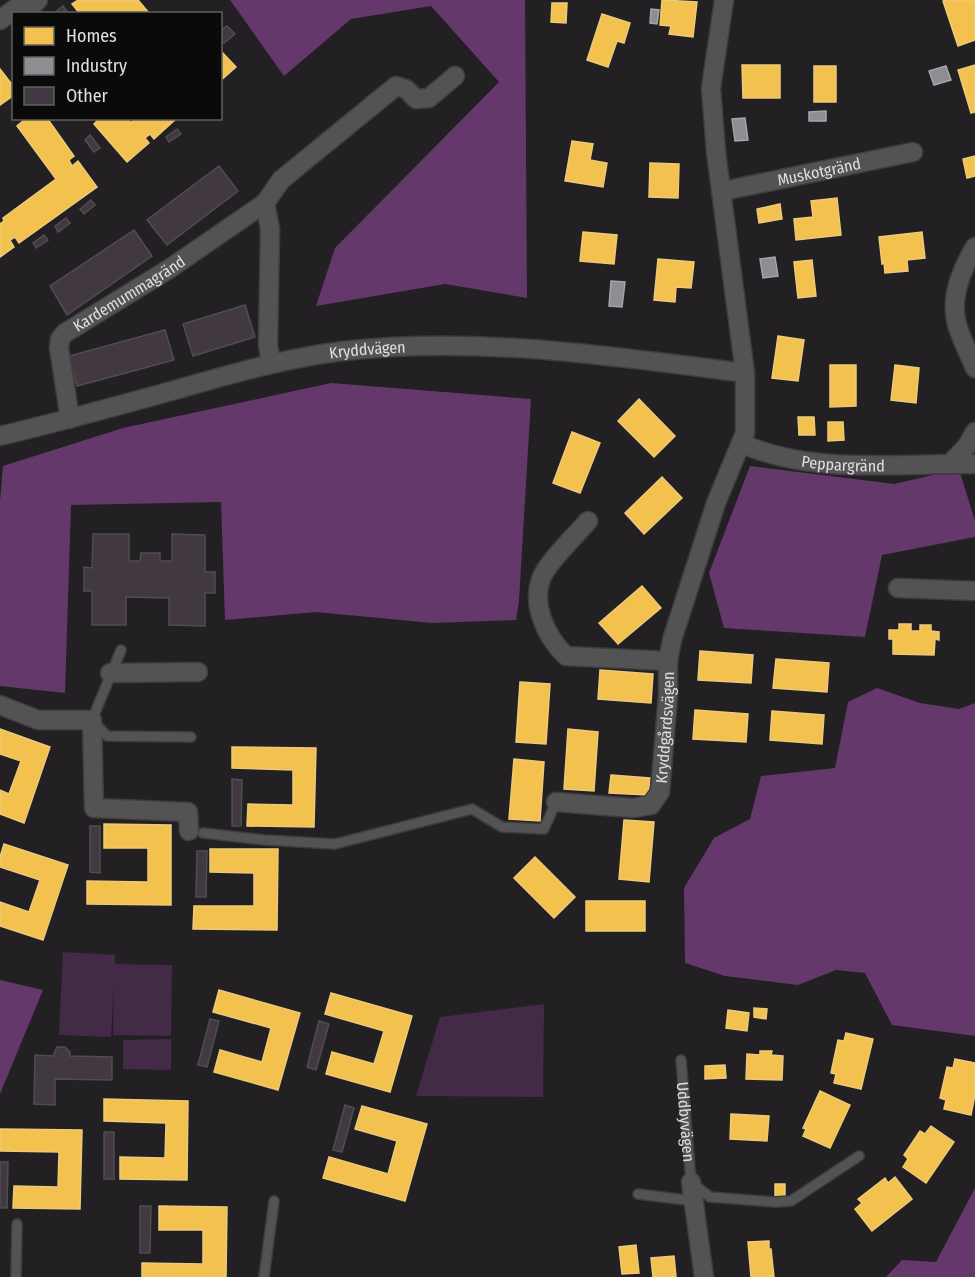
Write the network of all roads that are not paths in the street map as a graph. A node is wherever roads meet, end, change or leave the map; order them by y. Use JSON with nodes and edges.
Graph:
{"nodes":[{"id":1,"x":38,"y":0,"type":"edge"},
{"id":2,"x":724,"y":0,"type":"edge"},
{"id":3,"x":0,"y":20,"type":"edge"},
{"id":4,"x":454,"y":76,"type":"dead end"},
{"id":5,"x":914,"y":152,"type":"dead end"},
{"id":6,"x":723,"y":191,"type":"junction"},
{"id":7,"x":265,"y":202,"type":"junction"},
{"id":8,"x":975,"y":247,"type":"edge"},
{"id":9,"x":271,"y":363,"type":"junction"},
{"id":10,"x":975,"y":368,"type":"edge"},
{"id":11,"x":745,"y":373,"type":"junction"},
{"id":12,"x":70,"y":420,"type":"junction"},
{"id":13,"x":975,"y":432,"type":"edge"},
{"id":14,"x":0,"y":436,"type":"edge"},
{"id":15,"x":741,"y":443,"type":"junction"},
{"id":16,"x":950,"y":464,"type":"junction"},
{"id":17,"x":975,"y":464,"type":"edge"},
{"id":18,"x":588,"y":521,"type":"dead end"},
{"id":19,"x":898,"y":588,"type":"dead end"},
{"id":20,"x":975,"y":591,"type":"edge"},
{"id":21,"x":121,"y":650,"type":"dead end"},
{"id":22,"x":668,"y":661,"type":"junction"},
{"id":23,"x":198,"y":672,"type":"dead end"},
{"id":24,"x":110,"y":673,"type":"junction"},
{"id":25,"x":0,"y":705,"type":"edge"},
{"id":26,"x":92,"y":720,"type":"junction"},
{"id":27,"x":191,"y":737,"type":"dead end"},
{"id":28,"x":556,"y":802,"type":"joint"},
{"id":29,"x":196,"y":832,"type":"joint"},
{"id":30,"x":681,"y":1060,"type":"dead end"},
{"id":31,"x":859,"y":1156,"type":"dead end"},
{"id":32,"x":691,"y":1182,"type":"junction"},
{"id":33,"x":638,"y":1194,"type":"dead end"},
{"id":34,"x":274,"y":1201,"type":"dead end"},
{"id":35,"x":694,"y":1201,"type":"junction"},
{"id":36,"x":17,"y":1224,"type":"dead end"},
{"id":37,"x":16,"y":1277,"type":"edge"},
{"id":38,"x":264,"y":1277,"type":"edge"},
{"id":39,"x":704,"y":1277,"type":"edge"}],
"edges":[{"from":1,"to":3,"type":"street"},
{"from":2,"to":6,"type":"street"},
{"from":4,"to":7,"type":"street","name":"Kardemummagränd"},
{"from":5,"to":6,"type":"street","name":"Muskotgränd"},
{"from":6,"to":11,"type":"street"},
{"from":7,"to":9,"type":"street"},
{"from":7,"to":12,"type":"street","name":"Kardemummagränd"},
{"from":8,"to":10,"type":"street"},
{"from":9,"to":11,"type":"street","name":"Kryddvägen"},
{"from":9,"to":12,"type":"street","name":"Kryddvägen"},
{"from":11,"to":15,"type":"street"},
{"from":12,"to":14,"type":"street","name":"Kryddvägen"},
{"from":13,"to":16,"type":"street"},
{"from":15,"to":16,"type":"street","name":"Peppargränd"},
{"from":15,"to":22,"type":"street","name":"Kryddgårdsvägen"},
{"from":16,"to":17,"type":"street","name":"Peppargränd"},
{"from":18,"to":22,"type":"street","name":"Kryddgårdsvägen"},
{"from":19,"to":20,"type":"street"},
{"from":21,"to":24,"type":"lane"},
{"from":22,"to":28,"type":"street","name":"Kryddgårdsvägen"},
{"from":23,"to":24,"type":"street"},
{"from":24,"to":26,"type":"lane"},
{"from":25,"to":26,"type":"street"},
{"from":26,"to":27,"type":"lane"},
{"from":26,"to":29,"type":"street"},
{"from":28,"to":29,"type":"lane"},
{"from":30,"to":32,"type":"lane","name":"Uddbyvägen"},
{"from":31,"to":32,"type":"lane","name":"Uddbyvägen"},
{"from":32,"to":35,"type":"street","name":"Uddbyvägen"},
{"from":33,"to":35,"type":"lane"},
{"from":34,"to":38,"type":"lane"},
{"from":35,"to":39,"type":"street","name":"Uddbyvägen"},
{"from":36,"to":37,"type":"lane"}]}
